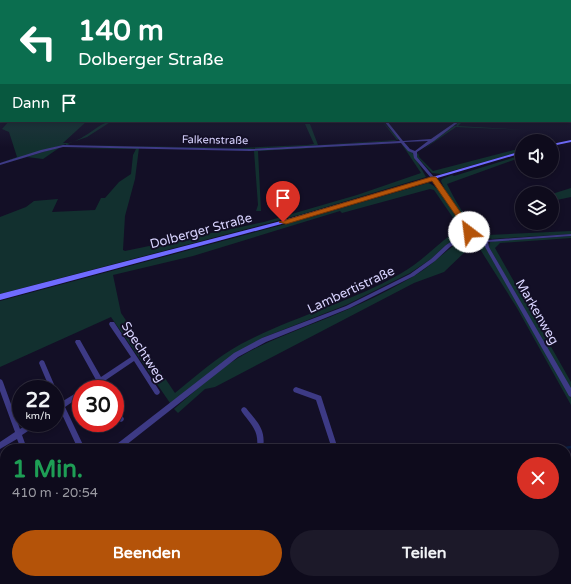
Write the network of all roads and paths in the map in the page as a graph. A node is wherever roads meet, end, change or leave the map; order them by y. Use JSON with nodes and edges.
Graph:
{"nodes":[{"id":1,"x":386,"y":122,"type":"edge"},
{"id":2,"x":458,"y":122,"type":"edge"},
{"id":3,"x":433,"y":140,"type":"junction"},
{"id":4,"x":401,"y":141,"type":"junction"},
{"id":5,"x":571,"y":141,"type":"edge"},
{"id":6,"x":559,"y":144,"type":"edge"},
{"id":7,"x":415,"y":152,"type":"junction"},
{"id":8,"x":515,"y":154,"type":"edge"},
{"id":9,"x":0,"y":164,"type":"edge"},
{"id":10,"x":433,"y":179,"type":"junction"},
{"id":11,"x":469,"y":232,"type":"junction"},
{"id":12,"x":571,"y":235,"type":"edge"},
{"id":13,"x":486,"y":241,"type":"junction"},
{"id":14,"x":0,"y":297,"type":"edge"},
{"id":15,"x":112,"y":324,"type":"dead end"},
{"id":16,"x":78,"y":342,"type":"dead end"},
{"id":17,"x":134,"y":358,"type":"junction"},
{"id":18,"x":42,"y":363,"type":"dead end"},
{"id":19,"x":50,"y":380,"type":"edge"},
{"id":20,"x":99,"y":380,"type":"edge"},
{"id":21,"x":101,"y":380,"type":"edge"},
{"id":22,"x":0,"y":382,"type":"edge"},
{"id":23,"x":296,"y":390,"type":"dead end"},
{"id":24,"x":157,"y":392,"type":"dead end"},
{"id":25,"x":571,"y":394,"type":"edge"},
{"id":26,"x":244,"y":410,"type":"dead end"},
{"id":27,"x":64,"y":412,"type":"edge"},
{"id":28,"x":22,"y":432,"type":"edge"},
{"id":29,"x":19,"y":434,"type":"junction"},
{"id":30,"x":3,"y":444,"type":"edge"},
{"id":31,"x":22,"y":444,"type":"edge"},
{"id":32,"x":80,"y":444,"type":"edge"},
{"id":33,"x":121,"y":444,"type":"edge"},
{"id":34,"x":261,"y":444,"type":"edge"},
{"id":35,"x":333,"y":444,"type":"edge"}],
"edges":[{"from":1,"to":4,"type":"street"},
{"from":2,"to":3,"type":"street"},
{"from":3,"to":4,"type":"street","name":"Falkenstraße"},
{"from":3,"to":7,"type":"street"},
{"from":4,"to":7,"type":"street"},
{"from":4,"to":9,"type":"street","name":"Falkenstraße"},
{"from":5,"to":6,"type":"main road"},
{"from":7,"to":10,"type":"street"},
{"from":8,"to":10,"type":"main road","name":"Dolberger Straße"},
{"from":10,"to":11,"type":"street"},
{"from":10,"to":14,"type":"main road","name":"Dolberger Straße"},
{"from":11,"to":13,"type":"street"},
{"from":11,"to":33,"type":"street","name":"Lambertistraße"},
{"from":12,"to":13,"type":"street"},
{"from":13,"to":25,"type":"street","name":"Markenweg"},
{"from":15,"to":17,"type":"street","name":"Spechtweg"},
{"from":16,"to":20,"type":"street"},
{"from":17,"to":21,"type":"street"},
{"from":17,"to":24,"type":"street","name":"Spechtweg"},
{"from":18,"to":19,"type":"street"},
{"from":22,"to":29,"type":"street"},
{"from":23,"to":35,"type":"street"},
{"from":26,"to":34,"type":"street"},
{"from":27,"to":32,"type":"street"},
{"from":28,"to":29,"type":"street"},
{"from":29,"to":30,"type":"street"},
{"from":29,"to":31,"type":"street"}]}
